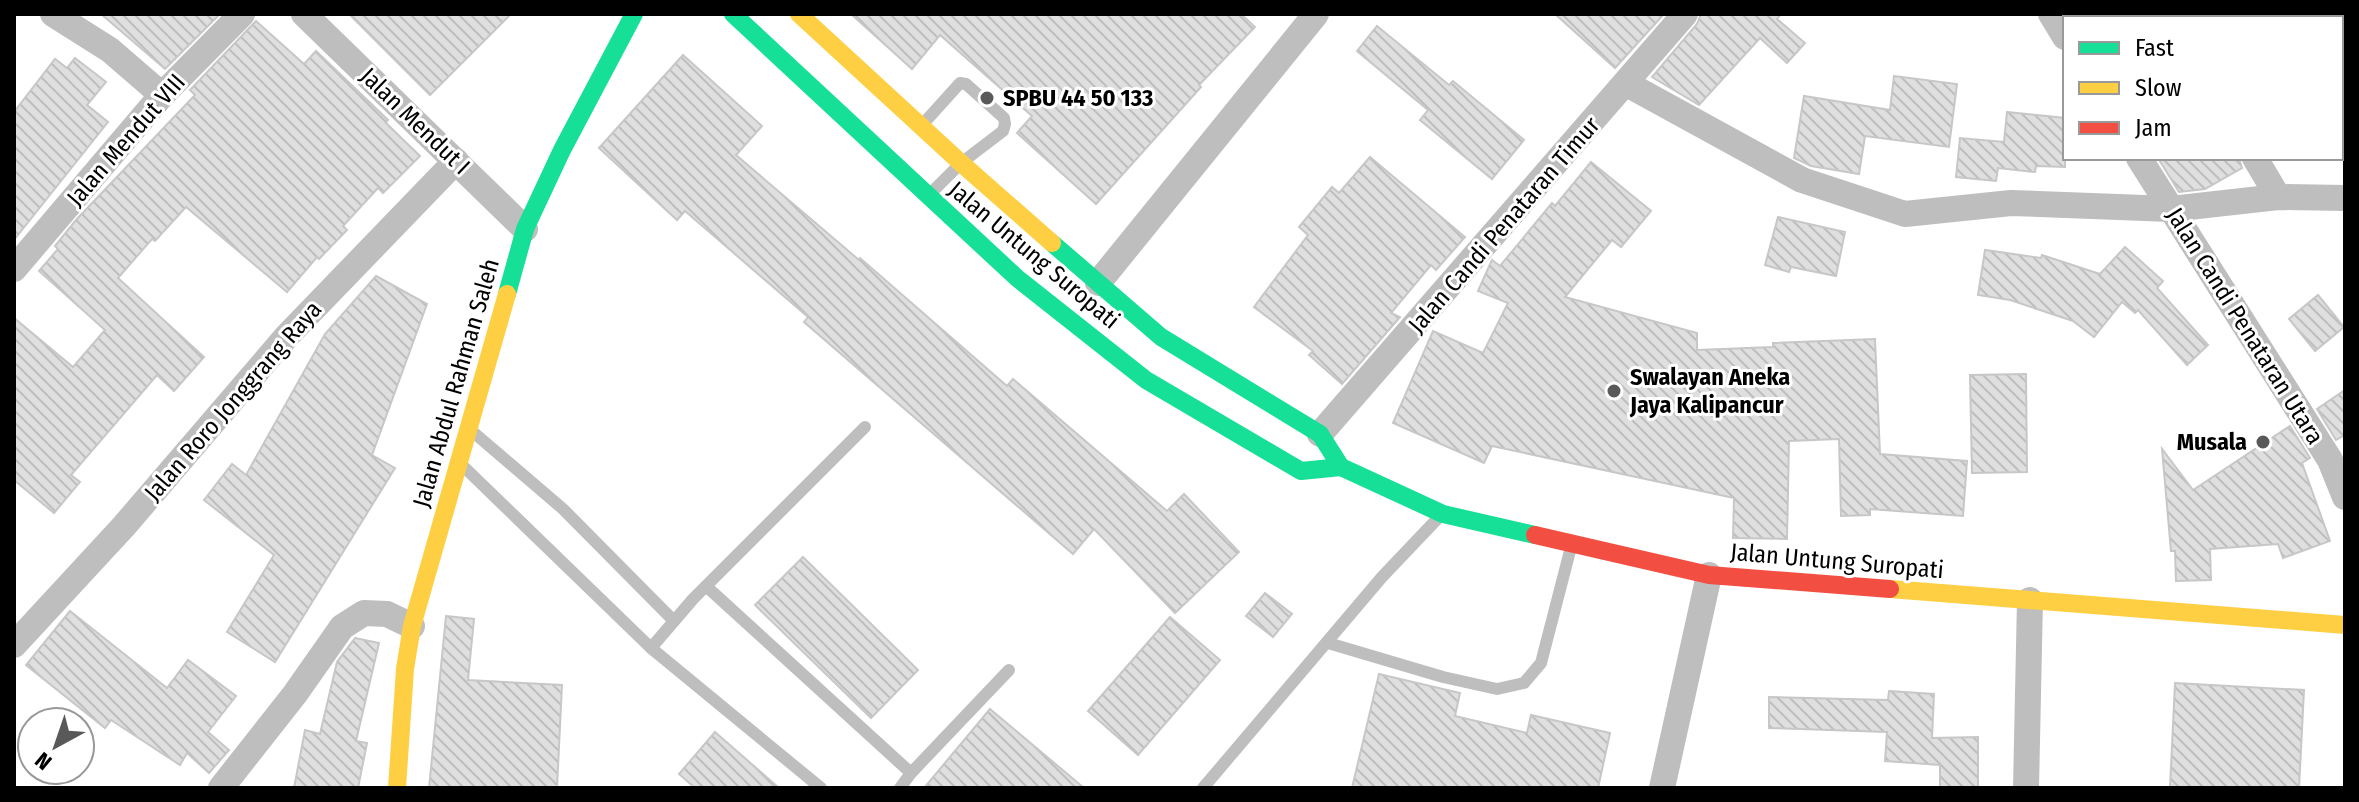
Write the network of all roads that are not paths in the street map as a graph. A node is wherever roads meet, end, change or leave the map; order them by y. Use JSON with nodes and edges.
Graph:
{"nodes":[{"id":1,"x":53,"y":14,"type":"edge"},
{"id":2,"x":242,"y":14,"type":"edge"},
{"id":3,"x":304,"y":14,"type":"edge"},
{"id":4,"x":634,"y":14,"type":"edge"},
{"id":5,"x":733,"y":14,"type":"edge"},
{"id":6,"x":799,"y":14,"type":"edge"},
{"id":7,"x":1685,"y":14,"type":"edge"},
{"id":8,"x":2051,"y":14,"type":"edge"},
{"id":9,"x":1311,"y":16,"type":"edge"},
{"id":10,"x":2063,"y":34,"type":"edge"},
{"id":11,"x":1627,"y":84,"type":"junction"},
{"id":12,"x":162,"y":95,"type":"junction"},
{"id":13,"x":922,"y":125,"type":"junction"},
{"id":14,"x":2140,"y":160,"type":"edge"},
{"id":15,"x":2256,"y":160,"type":"edge"},
{"id":16,"x":456,"y":161,"type":"junction"},
{"id":17,"x":961,"y":163,"type":"junction"},
{"id":18,"x":928,"y":197,"type":"junction"},
{"id":19,"x":2278,"y":197,"type":"junction"},
{"id":20,"x":2345,"y":198,"type":"edge"},
{"id":21,"x":2171,"y":209,"type":"junction"},
{"id":22,"x":525,"y":229,"type":"junction"},
{"id":23,"x":20,"y":253,"type":"edge"},
{"id":24,"x":1098,"y":283,"type":"junction"},
{"id":25,"x":865,"y":427,"type":"dead end"},
{"id":26,"x":469,"y":428,"type":"junction"},
{"id":27,"x":1320,"y":434,"type":"junction"},
{"id":28,"x":459,"y":462,"type":"junction"},
{"id":29,"x":1341,"y":467,"type":"junction"},
{"id":30,"x":2345,"y":497,"type":"edge"},
{"id":31,"x":1443,"y":514,"type":"junction"},
{"id":32,"x":1572,"y":544,"type":"junction"},
{"id":33,"x":1709,"y":575,"type":"junction"},
{"id":34,"x":707,"y":587,"type":"junction"},
{"id":35,"x":2030,"y":600,"type":"junction"},
{"id":36,"x":674,"y":621,"type":"junction"},
{"id":37,"x":2345,"y":625,"type":"edge"},
{"id":38,"x":412,"y":626,"type":"junction"},
{"id":39,"x":1328,"y":643,"type":"junction"},
{"id":40,"x":14,"y":645,"type":"edge"},
{"id":41,"x":651,"y":648,"type":"junction"},
{"id":42,"x":1009,"y":670,"type":"dead end"},
{"id":43,"x":911,"y":773,"type":"junction"},
{"id":44,"x":221,"y":788,"type":"edge"},
{"id":45,"x":397,"y":788,"type":"edge"},
{"id":46,"x":821,"y":788,"type":"edge"},
{"id":47,"x":900,"y":788,"type":"edge"},
{"id":48,"x":1203,"y":788,"type":"edge"},
{"id":49,"x":1662,"y":788,"type":"edge"},
{"id":50,"x":2026,"y":788,"type":"edge"}],
"edges":[{"from":1,"to":12,"type":"street"},
{"from":2,"to":12,"type":"street","name":"Jalan Mendut VIII"},
{"from":3,"to":16,"type":"street","name":"Jalan Mendut I"},
{"from":4,"to":22,"type":"main road","name":"Jalan Abdul Rahman Saleh"},
{"from":5,"to":18,"type":"main road","name":"Jalan Untung Suropati"},
{"from":6,"to":13,"type":"main road","name":"Jalan Untung Suropati"},
{"from":7,"to":11,"type":"street","name":"Jalan Candi Penataran Timur"},
{"from":8,"to":10,"type":"street"},
{"from":9,"to":24,"type":"street"},
{"from":11,"to":21,"type":"street"},
{"from":11,"to":27,"type":"street","name":"Jalan Candi Penataran Timur"},
{"from":12,"to":23,"type":"street","name":"Jalan Mendut VIII"},
{"from":13,"to":17,"type":"main road","name":"Jalan Untung Suropati"},
{"from":13,"to":17,"type":"lane"},
{"from":14,"to":21,"type":"street","name":"Jalan Candi Penataran Utara"},
{"from":15,"to":19,"type":"street"},
{"from":16,"to":22,"type":"street","name":"Jalan Mendut I"},
{"from":16,"to":40,"type":"street","name":"Jalan Roro Jonggrang Raya"},
{"from":17,"to":18,"type":"lane"},
{"from":17,"to":24,"type":"main road","name":"Jalan Untung Suropati"},
{"from":18,"to":29,"type":"main road","name":"Jalan Untung Suropati"},
{"from":19,"to":20,"type":"street"},
{"from":19,"to":21,"type":"street"},
{"from":21,"to":30,"type":"street","name":"Jalan Candi Penataran Utara"},
{"from":22,"to":26,"type":"main road","name":"Jalan Abdul Rahman Saleh"},
{"from":24,"to":27,"type":"main road","name":"Jalan Untung Suropati"},
{"from":25,"to":34,"type":"lane"},
{"from":26,"to":28,"type":"main road","name":"Jalan Abdul Rahman Saleh"},
{"from":26,"to":36,"type":"lane"},
{"from":27,"to":29,"type":"main road","name":"Jalan Untung Suropati"},
{"from":28,"to":38,"type":"main road","name":"Jalan Abdul Rahman Saleh"},
{"from":28,"to":41,"type":"lane"},
{"from":29,"to":31,"type":"main road","name":"Jalan Untung Suropati"},
{"from":31,"to":32,"type":"main road","name":"Jalan Untung Suropati"},
{"from":31,"to":39,"type":"lane"},
{"from":32,"to":33,"type":"main road","name":"Jalan Untung Suropati"},
{"from":32,"to":39,"type":"lane"},
{"from":33,"to":35,"type":"main road","name":"Jalan Untung Suropati"},
{"from":33,"to":49,"type":"street"},
{"from":34,"to":36,"type":"lane"},
{"from":34,"to":43,"type":"lane"},
{"from":35,"to":37,"type":"main road","name":"Jalan Untung Suropati"},
{"from":35,"to":50,"type":"street"},
{"from":36,"to":41,"type":"lane"},
{"from":38,"to":44,"type":"street"},
{"from":38,"to":45,"type":"main road","name":"Jalan Abdul Rahman Saleh"},
{"from":39,"to":48,"type":"lane"},
{"from":41,"to":46,"type":"lane"},
{"from":42,"to":43,"type":"lane"},
{"from":43,"to":47,"type":"lane"}]}
